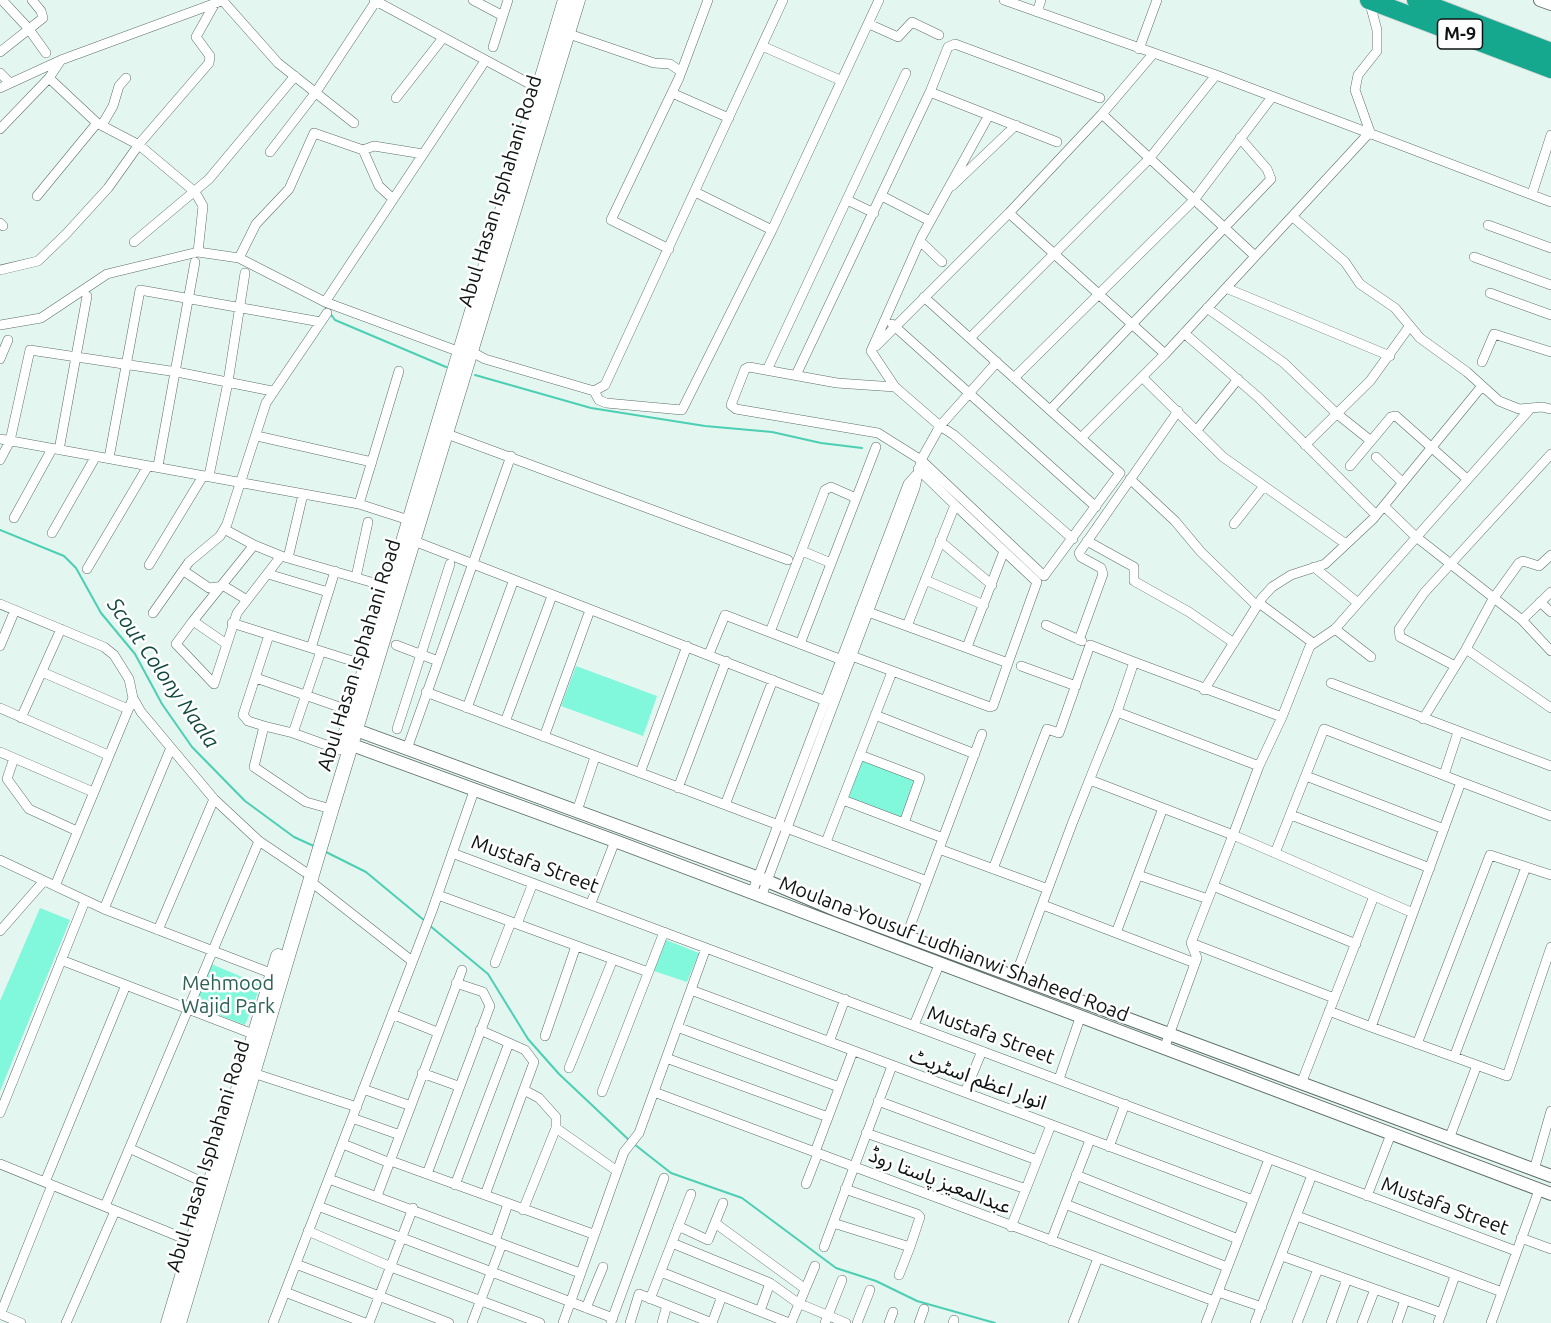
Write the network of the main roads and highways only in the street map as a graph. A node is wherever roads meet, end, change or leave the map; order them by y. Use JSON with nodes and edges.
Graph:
{"nodes":[{"id":1,"x":565,"y":0,"type":"edge"},
{"id":2,"x":578,"y":0,"type":"edge"},
{"id":3,"x":1369,"y":0,"type":"edge"},
{"id":4,"x":1416,"y":0,"type":"edge"},
{"id":5,"x":1551,"y":52,"type":"edge"},
{"id":6,"x":1551,"y":69,"type":"edge"},
{"id":7,"x":544,"y":92,"type":"junction"},
{"id":8,"x":466,"y":352,"type":"junction"},
{"id":9,"x":414,"y":522,"type":"junction"},
{"id":10,"x":352,"y":728,"type":"junction"},
{"id":11,"x":309,"y":876,"type":"junction"},
{"id":12,"x":197,"y":1244,"type":"junction"},
{"id":13,"x":168,"y":1323,"type":"edge"},
{"id":14,"x":179,"y":1323,"type":"edge"}],
"edges":[{"from":1,"to":7,"type":"main road","name":"Abul Hasan Isphahani Road"},
{"from":2,"to":7,"type":"main road","name":"Abul Hasan Isphahani Road"},
{"from":3,"to":6,"type":"highway","number":"M-9"},
{"from":4,"to":5,"type":"highway","number":"M-9"},
{"from":7,"to":8,"type":"main road","name":"Abul Hasan Isphahani Road"},
{"from":8,"to":9,"type":"main road","name":"Abul Hasan Isphahani Road"},
{"from":8,"to":9,"type":"main road","name":"Abul Hasan Isphahani Road"},
{"from":9,"to":10,"type":"main road","name":"Abul Hasan Isphahani Road"},
{"from":9,"to":10,"type":"main road","name":"Abul Hasan Isphahani Road"},
{"from":10,"to":11,"type":"main road","name":"Abul Hasan Isphahani Road"},
{"from":11,"to":12,"type":"main road","name":"Abul Hasan Isphahani Road"},
{"from":11,"to":12,"type":"main road","name":"Abul Hasan Isphahani Road"},
{"from":12,"to":13,"type":"main road","name":"Abul Hasan Isphahani Road"},
{"from":12,"to":14,"type":"main road","name":"Abul Hasan Isphahani Road"}]}
